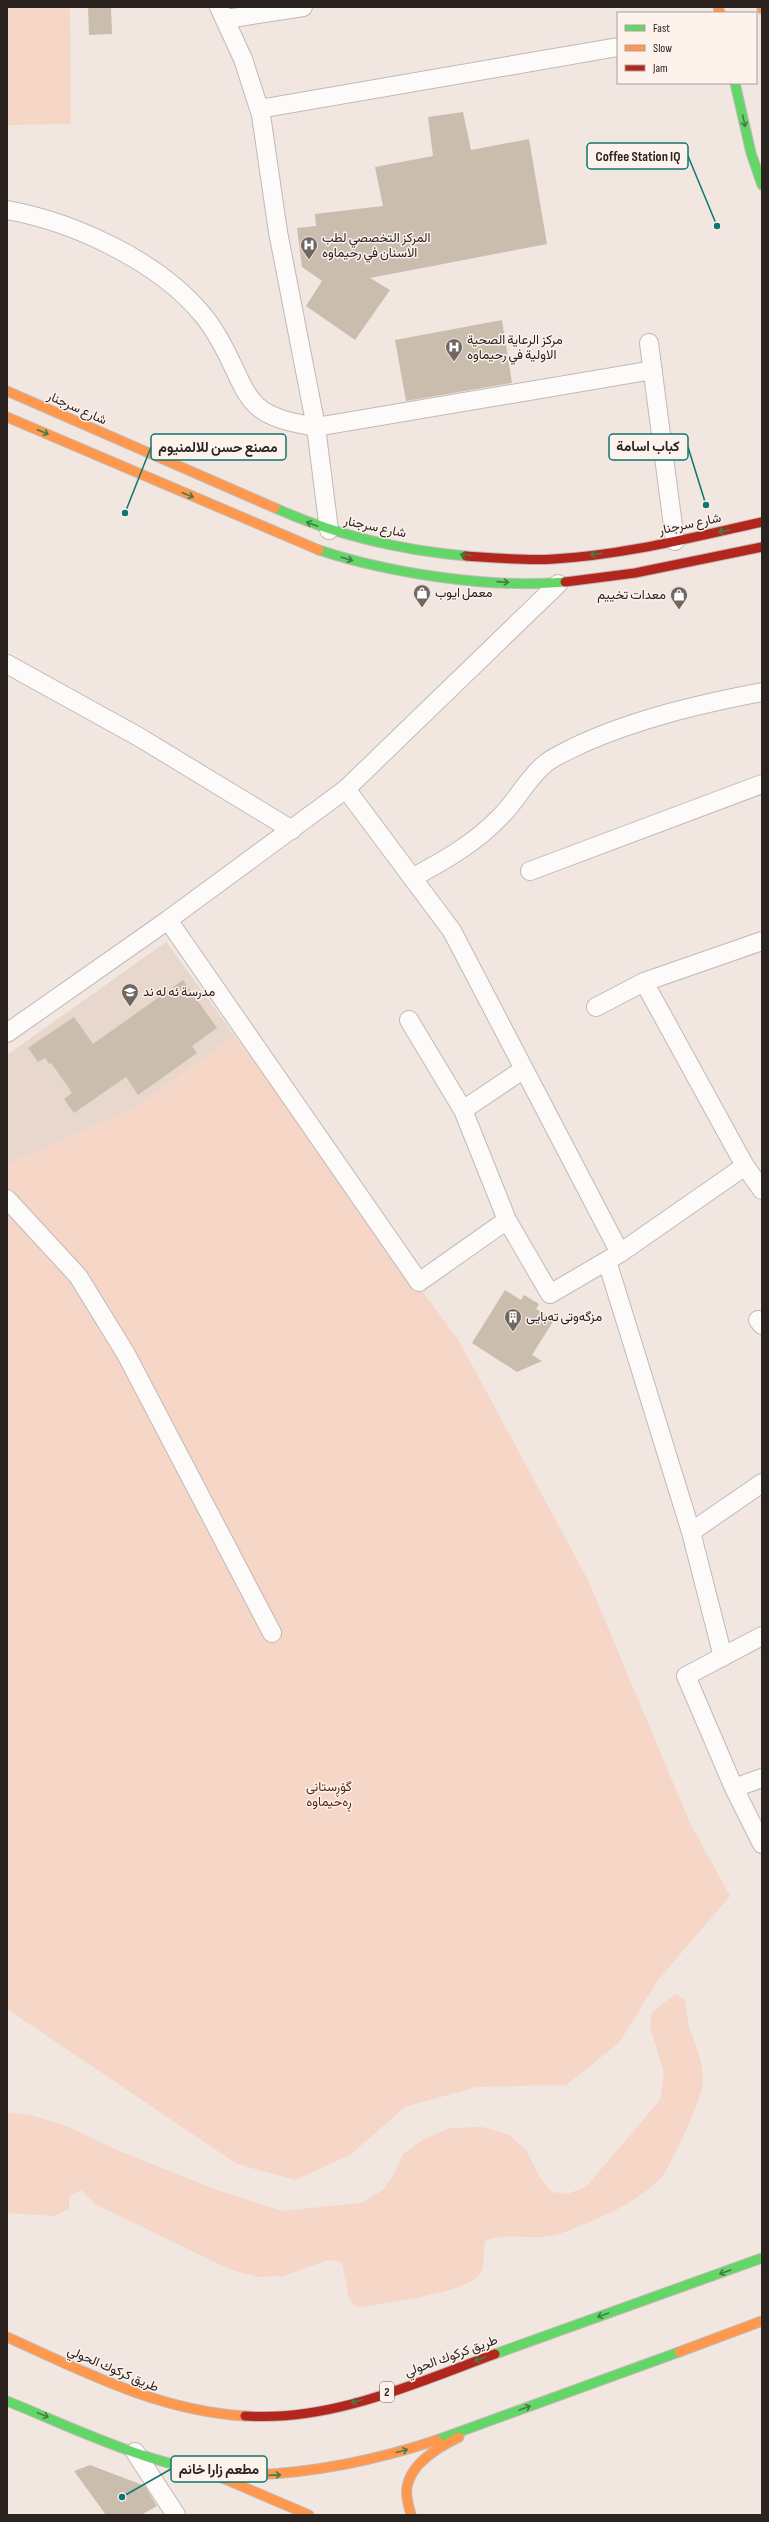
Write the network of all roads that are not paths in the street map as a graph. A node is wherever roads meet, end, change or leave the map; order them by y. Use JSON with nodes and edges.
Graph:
{"nodes":[{"id":1,"x":303,"y":7,"type":"edge"},
{"id":2,"x":222,"y":13,"type":"edge"},
{"id":3,"x":617,"y":48,"type":"edge"},
{"id":4,"x":735,"y":84,"type":"edge"},
{"id":5,"x":259,"y":109,"type":"junction"},
{"id":6,"x":762,"y":185,"type":"edge"},
{"id":7,"x":7,"y":210,"type":"edge"},
{"id":8,"x":649,"y":343,"type":"dead end"},
{"id":9,"x":653,"y":370,"type":"junction"},
{"id":10,"x":7,"y":391,"type":"edge"},
{"id":11,"x":7,"y":417,"type":"edge"},
{"id":12,"x":316,"y":427,"type":"junction"},
{"id":13,"x":167,"y":474,"type":"junction"},
{"id":14,"x":762,"y":522,"type":"edge"},
{"id":15,"x":329,"y":530,"type":"junction"},
{"id":16,"x":675,"y":541,"type":"junction"},
{"id":17,"x":762,"y":547,"type":"edge"},
{"id":18,"x":558,"y":584,"type":"junction"},
{"id":19,"x":7,"y":664,"type":"edge"},
{"id":20,"x":762,"y":692,"type":"edge"},
{"id":21,"x":762,"y":784,"type":"edge"},
{"id":22,"x":346,"y":789,"type":"junction"},
{"id":23,"x":292,"y":830,"type":"junction"},
{"id":24,"x":530,"y":871,"type":"dead end"},
{"id":25,"x":412,"y":878,"type":"junction"},
{"id":26,"x":168,"y":920,"type":"junction"},
{"id":27,"x":762,"y":941,"type":"edge"},
{"id":28,"x":644,"y":982,"type":"junction"},
{"id":29,"x":596,"y":1007,"type":"dead end"},
{"id":30,"x":409,"y":1020,"type":"dead end"},
{"id":31,"x":7,"y":1033,"type":"edge"},
{"id":32,"x":524,"y":1069,"type":"junction"},
{"id":33,"x":463,"y":1110,"type":"junction"},
{"id":34,"x":745,"y":1166,"type":"junction"},
{"id":35,"x":762,"y":1190,"type":"edge"},
{"id":36,"x":7,"y":1199,"type":"edge"},
{"id":37,"x":507,"y":1220,"type":"junction"},
{"id":38,"x":614,"y":1257,"type":"junction"},
{"id":39,"x":762,"y":1483,"type":"edge"},
{"id":40,"x":691,"y":1532,"type":"junction"},
{"id":41,"x":272,"y":1633,"type":"dead end"},
{"id":42,"x":762,"y":1636,"type":"edge"},
{"id":43,"x":723,"y":1657,"type":"junction"},
{"id":44,"x":762,"y":1778,"type":"edge"},
{"id":45,"x":734,"y":1788,"type":"junction"},
{"id":46,"x":762,"y":1844,"type":"edge"},
{"id":47,"x":762,"y":2258,"type":"edge"},
{"id":48,"x":762,"y":2321,"type":"edge"},
{"id":49,"x":7,"y":2337,"type":"edge"},
{"id":50,"x":7,"y":2401,"type":"edge"},
{"id":51,"x":500,"y":2417,"type":"junction"},
{"id":52,"x":135,"y":2452,"type":"junction"},
{"id":53,"x":208,"y":2472,"type":"junction"},
{"id":54,"x":176,"y":2515,"type":"edge"},
{"id":55,"x":309,"y":2515,"type":"edge"},
{"id":56,"x":411,"y":2515,"type":"edge"}],
"edges":[{"from":1,"to":2,"type":"street"},
{"from":2,"to":5,"type":"street"},
{"from":3,"to":5,"type":"street"},
{"from":4,"to":6,"type":"main road","one_way":true},
{"from":5,"to":12,"type":"street"},
{"from":7,"to":12,"type":"street"},
{"from":8,"to":9,"type":"street"},
{"from":9,"to":12,"type":"street"},
{"from":9,"to":16,"type":"street"},
{"from":10,"to":13,"type":"main road","name":"شارع سرجنار"},
{"from":11,"to":13,"type":"main road","name":"شارع سرجنار","one_way":true},
{"from":12,"to":15,"type":"street"},
{"from":15,"to":13,"type":"main road","name":"شارع سرجنار","one_way":true},
{"from":13,"to":18,"type":"main road","name":"شارع سرجنار","one_way":true},
{"from":14,"to":16,"type":"main road","name":"شارع سرجنار","one_way":true},
{"from":16,"to":15,"type":"main road","name":"شارع سرجنار","one_way":true},
{"from":17,"to":18,"type":"main road","name":"شارع سرجنار"},
{"from":18,"to":22,"type":"street"},
{"from":19,"to":23,"type":"street"},
{"from":20,"to":25,"type":"street"},
{"from":21,"to":24,"type":"street"},
{"from":22,"to":23,"type":"street"},
{"from":22,"to":25,"type":"street"},
{"from":23,"to":26,"type":"street"},
{"from":25,"to":32,"type":"street"},
{"from":26,"to":31,"type":"street"},
{"from":26,"to":37,"type":"street"},
{"from":27,"to":28,"type":"street"},
{"from":28,"to":29,"type":"street"},
{"from":28,"to":34,"type":"street"},
{"from":30,"to":33,"type":"street"},
{"from":32,"to":33,"type":"street"},
{"from":32,"to":38,"type":"street"},
{"from":33,"to":37,"type":"street"},
{"from":34,"to":35,"type":"street"},
{"from":34,"to":38,"type":"street"},
{"from":36,"to":41,"type":"street"},
{"from":37,"to":38,"type":"street"},
{"from":38,"to":40,"type":"street"},
{"from":39,"to":40,"type":"street"},
{"from":40,"to":43,"type":"street"},
{"from":42,"to":43,"type":"street"},
{"from":43,"to":45,"type":"street"},
{"from":44,"to":45,"type":"street"},
{"from":45,"to":46,"type":"street"},
{"from":47,"to":49,"type":"main road","name":"طريق كركوك الحولي","number":"2","one_way":true},
{"from":51,"to":48,"type":"main road","one_way":true},
{"from":50,"to":52,"type":"main road","one_way":true},
{"from":53,"to":51,"type":"main road","one_way":true},
{"from":51,"to":56,"type":"main road"},
{"from":52,"to":53,"type":"main road"},
{"from":52,"to":54,"type":"street"},
{"from":53,"to":55,"type":"main road"}]}
